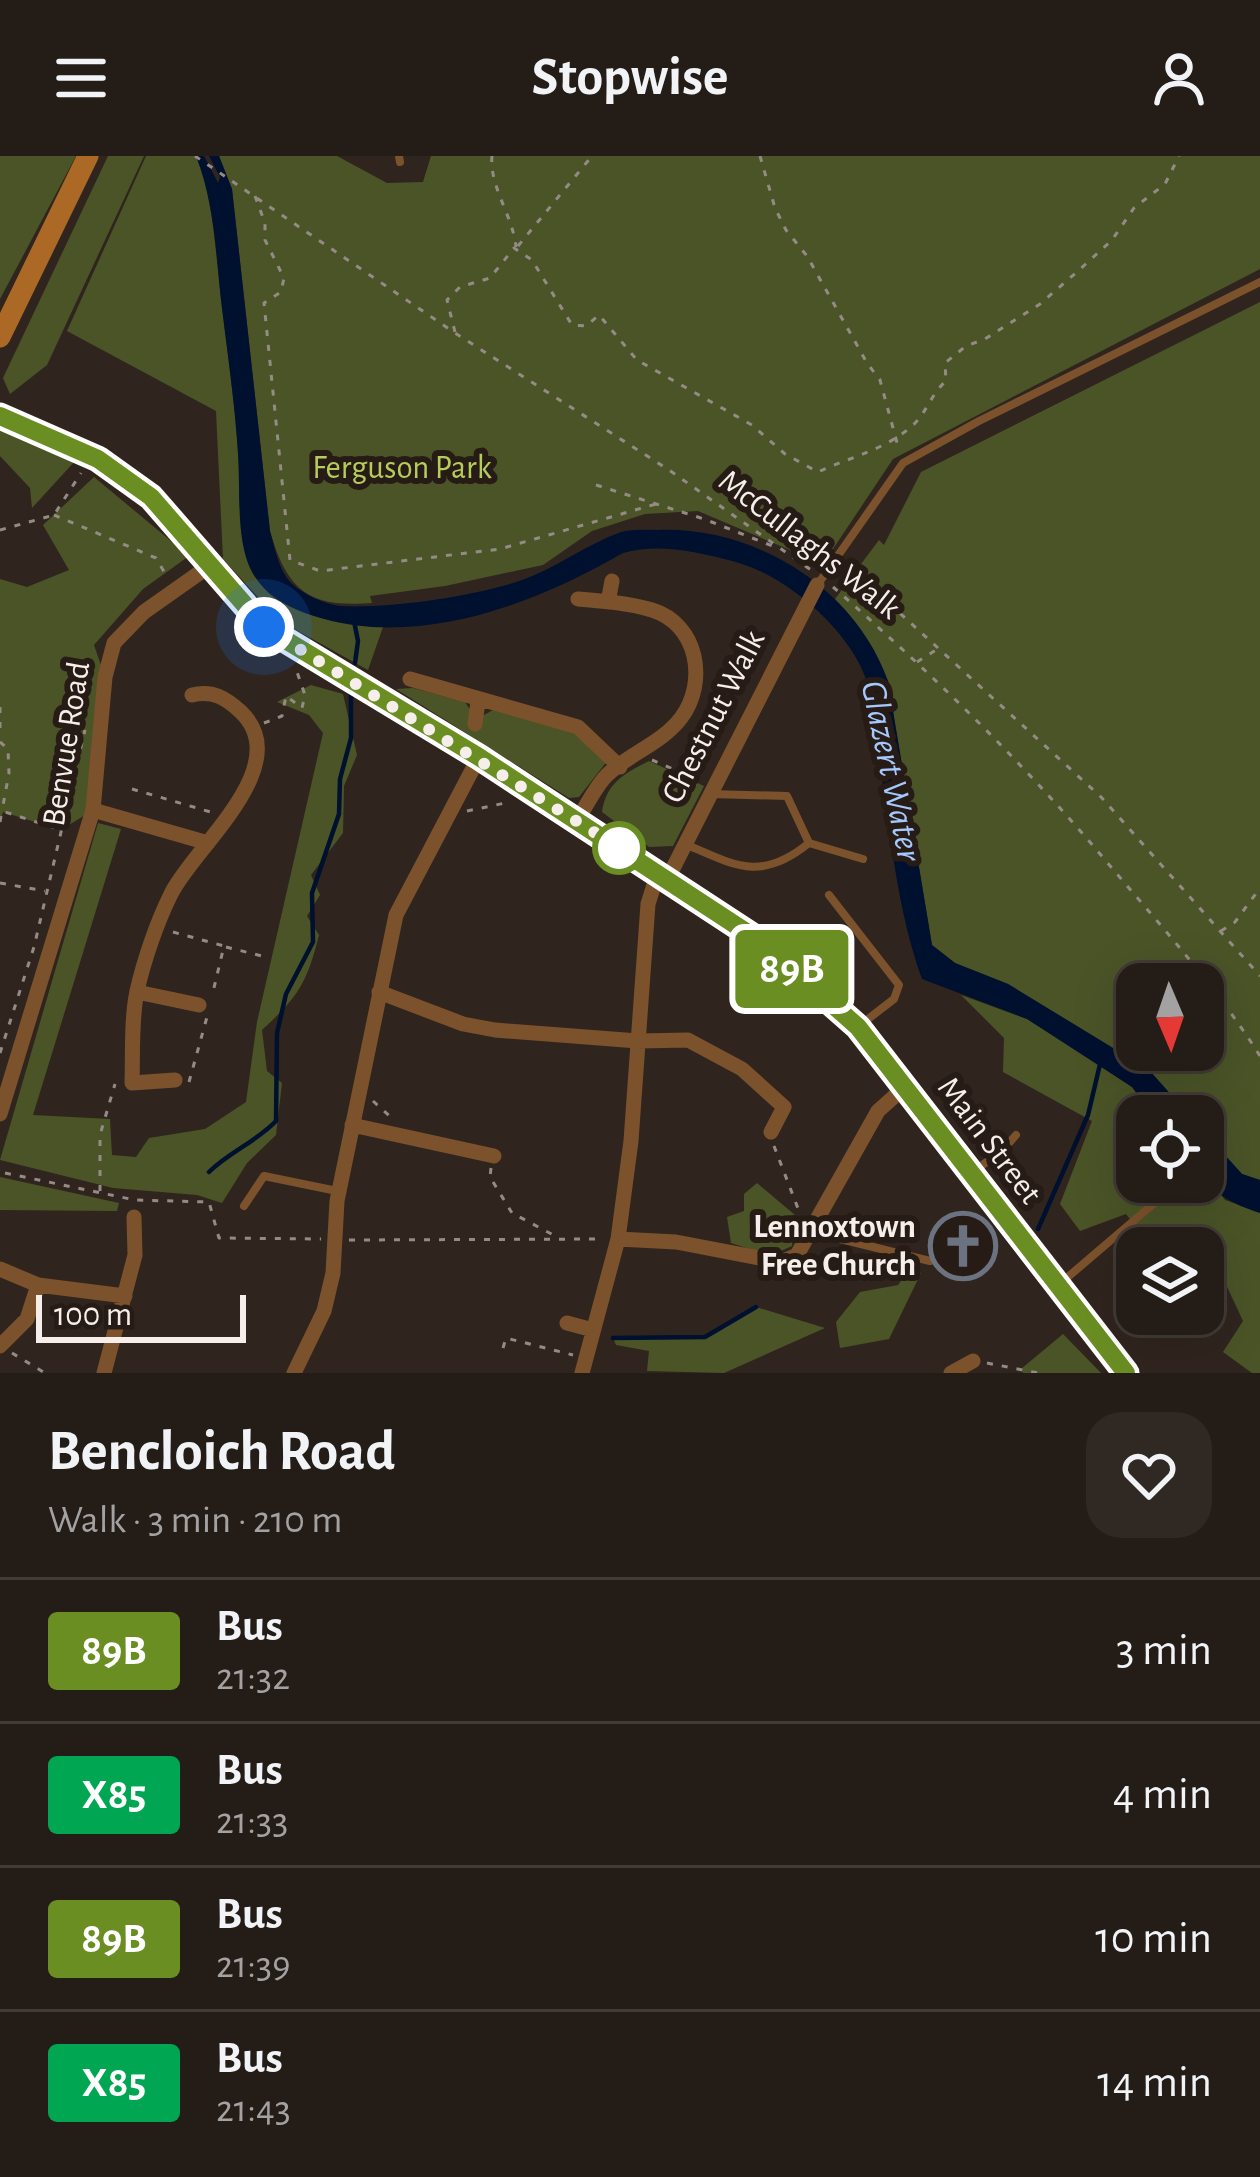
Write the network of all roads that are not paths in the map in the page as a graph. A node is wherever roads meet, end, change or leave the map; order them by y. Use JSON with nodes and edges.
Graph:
{"nodes":[{"id":1,"x":88,"y":156,"type":"edge"},
{"id":2,"x":1260,"y":282,"type":"edge"},
{"id":3,"x":0,"y":337,"type":"edge"},
{"id":4,"x":0,"y":416,"type":"edge"},
{"id":5,"x":212,"y":563,"type":"junction"},
{"id":6,"x":612,"y":581,"type":"dead end"},
{"id":7,"x":819,"y":581,"type":"joint"},
{"id":8,"x":578,"y":599,"type":"dead end"},
{"id":9,"x":608,"y":602,"type":"junction"},
{"id":10,"x":410,"y":679,"type":"dead end"},
{"id":11,"x":192,"y":695,"type":"dead end"},
{"id":12,"x":478,"y":701,"type":"junction"},
{"id":13,"x":475,"y":724,"type":"dead end"},
{"id":14,"x":479,"y":757,"type":"junction"},
{"id":15,"x":620,"y":766,"type":"junction"},
{"id":16,"x":710,"y":790,"type":"junction"},
{"id":17,"x":94,"y":810,"type":"junction"},
{"id":18,"x":577,"y":822,"type":"junction"},
{"id":19,"x":208,"y":842,"type":"junction"},
{"id":20,"x":808,"y":843,"type":"junction"},
{"id":21,"x":683,"y":844,"type":"junction"},
{"id":22,"x":863,"y":860,"type":"dead end"},
{"id":23,"x":663,"y":875,"type":"junction"},
{"id":24,"x":829,"y":895,"type":"dead end"},
{"id":25,"x":137,"y":992,"type":"junction"},
{"id":26,"x":379,"y":992,"type":"junction"},
{"id":27,"x":199,"y":1004,"type":"dead end"},
{"id":28,"x":858,"y":1027,"type":"junction"},
{"id":29,"x":638,"y":1041,"type":"junction"},
{"id":30,"x":8,"y":1068,"type":"edge"},
{"id":31,"x":176,"y":1080,"type":"dead end"},
{"id":32,"x":906,"y":1086,"type":"junction"},
{"id":33,"x":0,"y":1114,"type":"edge"},
{"id":34,"x":352,"y":1125,"type":"junction"},
{"id":35,"x":771,"y":1132,"type":"road end"},
{"id":36,"x":1016,"y":1135,"type":"dead end"},
{"id":37,"x":494,"y":1156,"type":"road end"},
{"id":38,"x":970,"y":1174,"type":"junction"},
{"id":39,"x":338,"y":1192,"type":"junction"},
{"id":40,"x":1155,"y":1203,"type":"edge"},
{"id":41,"x":244,"y":1206,"type":"dead end"},
{"id":42,"x":134,"y":1216,"type":"dead end"},
{"id":43,"x":812,"y":1232,"type":"junction"},
{"id":44,"x":618,"y":1239,"type":"junction"},
{"id":45,"x":930,"y":1261,"type":"dead end"},
{"id":46,"x":0,"y":1269,"type":"edge"},
{"id":47,"x":38,"y":1285,"type":"junction"},
{"id":48,"x":1058,"y":1285,"type":"junction"},
{"id":49,"x":125,"y":1296,"type":"junction"},
{"id":50,"x":567,"y":1323,"type":"dead end"},
{"id":51,"x":593,"y":1330,"type":"junction"},
{"id":52,"x":0,"y":1346,"type":"edge"},
{"id":53,"x":973,"y":1361,"type":"road end"},
{"id":54,"x":584,"y":1366,"type":"edge"},
{"id":55,"x":104,"y":1373,"type":"edge"},
{"id":56,"x":294,"y":1373,"type":"edge"},
{"id":57,"x":951,"y":1373,"type":"edge"},
{"id":58,"x":1126,"y":1373,"type":"edge"}],
"edges":[{"from":1,"to":3,"type":"main road"},
{"from":2,"to":7,"type":"lane"},
{"from":4,"to":5,"type":"main road","name":"Main Street"},
{"from":5,"to":14,"type":"main road","name":"Main Street"},
{"from":5,"to":17,"type":"street","name":"Benvue Road"},
{"from":6,"to":9,"type":"street"},
{"from":7,"to":16,"type":"street","name":"Chestnut Walk"},
{"from":8,"to":9,"type":"street"},
{"from":9,"to":15,"type":"street"},
{"from":10,"to":12,"type":"street"},
{"from":11,"to":19,"type":"street"},
{"from":12,"to":13,"type":"street"},
{"from":12,"to":15,"type":"street"},
{"from":14,"to":18,"type":"main road","name":"Main Street"},
{"from":14,"to":26,"type":"street"},
{"from":15,"to":18,"type":"street"},
{"from":16,"to":20,"type":"lane"},
{"from":16,"to":21,"type":"street","name":"Chestnut Walk"},
{"from":17,"to":19,"type":"street"},
{"from":17,"to":30,"type":"street","name":"Benvue Road"},
{"from":18,"to":23,"type":"main road","name":"Main Street"},
{"from":19,"to":25,"type":"street"},
{"from":20,"to":21,"type":"lane"},
{"from":20,"to":22,"type":"lane"},
{"from":21,"to":23,"type":"street","name":"Chestnut Walk"},
{"from":23,"to":28,"type":"main road","name":"Main Street"},
{"from":23,"to":29,"type":"street","name":"Chestnut Walk"},
{"from":24,"to":28,"type":"lane"},
{"from":25,"to":27,"type":"street"},
{"from":25,"to":31,"type":"street"},
{"from":26,"to":29,"type":"street"},
{"from":26,"to":34,"type":"street"},
{"from":28,"to":32,"type":"main road","name":"Main Street"},
{"from":29,"to":35,"type":"street"},
{"from":29,"to":44,"type":"street","name":"Chestnut Walk"},
{"from":30,"to":33,"type":"street","name":"Benvue Road"},
{"from":32,"to":38,"type":"main road","name":"Main Street"},
{"from":32,"to":43,"type":"street"},
{"from":34,"to":37,"type":"street"},
{"from":34,"to":39,"type":"street"},
{"from":36,"to":38,"type":"lane"},
{"from":38,"to":48,"type":"main road","name":"Main Street"},
{"from":39,"to":41,"type":"lane"},
{"from":39,"to":56,"type":"street"},
{"from":40,"to":48,"type":"lane"},
{"from":42,"to":49,"type":"street"},
{"from":43,"to":44,"type":"street"},
{"from":43,"to":45,"type":"lane"},
{"from":44,"to":51,"type":"street","name":"Chestnut Walk"},
{"from":46,"to":47,"type":"street"},
{"from":47,"to":49,"type":"street"},
{"from":47,"to":52,"type":"street"},
{"from":48,"to":58,"type":"main road","name":"Main Street"},
{"from":49,"to":55,"type":"street"},
{"from":50,"to":51,"type":"street"},
{"from":51,"to":54,"type":"street","name":"Chestnut Walk"},
{"from":53,"to":57,"type":"street"}]}
